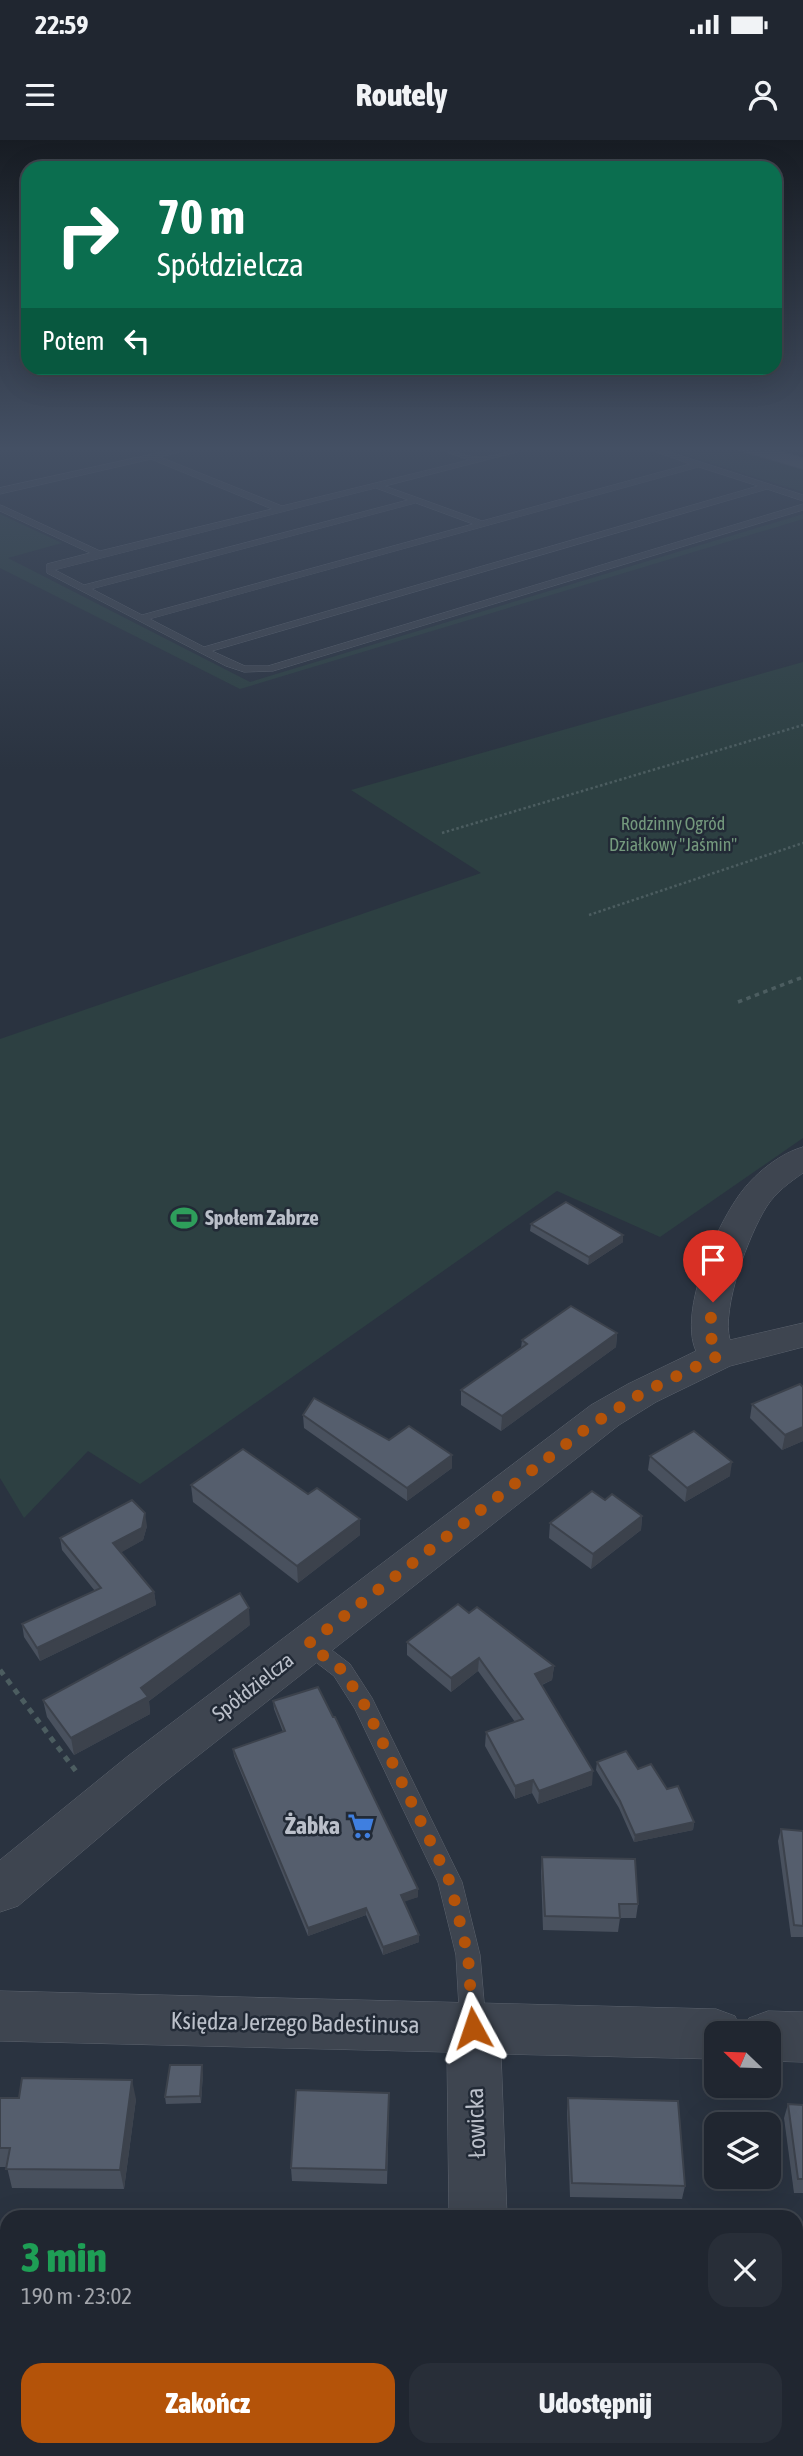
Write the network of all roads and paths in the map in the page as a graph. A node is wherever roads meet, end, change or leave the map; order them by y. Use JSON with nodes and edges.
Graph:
{"nodes":[{"id":1,"x":99,"y":554,"type":"edge"},
{"id":2,"x":212,"y":554,"type":"edge"},
{"id":3,"x":373,"y":554,"type":"edge"},
{"id":4,"x":534,"y":554,"type":"edge"},
{"id":5,"x":650,"y":554,"type":"edge"},
{"id":6,"x":83,"y":588,"type":"junction"},
{"id":7,"x":142,"y":618,"type":"junction"},
{"id":8,"x":204,"y":650,"type":"junction"},
{"id":9,"x":803,"y":725,"type":"edge"},
{"id":10,"x":442,"y":833,"type":"dead end"},
{"id":11,"x":803,"y":843,"type":"edge"},
{"id":12,"x":589,"y":915,"type":"dead end"},
{"id":13,"x":803,"y":977,"type":"edge"},
{"id":14,"x":738,"y":1002,"type":"dead end"},
{"id":15,"x":803,"y":1157,"type":"edge"},
{"id":16,"x":803,"y":1335,"type":"edge"},
{"id":17,"x":718,"y":1356,"type":"junction"},
{"id":18,"x":308,"y":1644,"type":"junction"},
{"id":19,"x":0,"y":1670,"type":"edge"},
{"id":20,"x":103,"y":1805,"type":"junction"},
{"id":21,"x":0,"y":1890,"type":"edge"},
{"id":22,"x":0,"y":2016,"type":"edge"},
{"id":23,"x":473,"y":2028,"type":"junction"},
{"id":24,"x":704,"y":2034,"type":"edge"},
{"id":25,"x":781,"y":2036,"type":"edge"},
{"id":26,"x":803,"y":2037,"type":"edge"},
{"id":27,"x":478,"y":2210,"type":"edge"}],
"edges":[{"from":1,"to":6,"type":"lane"},
{"from":2,"to":6,"type":"lane"},
{"from":3,"to":7,"type":"lane"},
{"from":4,"to":8,"type":"lane"},
{"from":5,"to":8,"type":"lane"},
{"from":6,"to":7,"type":"lane"},
{"from":7,"to":8,"type":"lane"},
{"from":9,"to":10,"type":"path"},
{"from":11,"to":12,"type":"path"},
{"from":13,"to":14,"type":"path"},
{"from":15,"to":17,"type":"street"},
{"from":16,"to":17,"type":"street","name":"Spółdzielcza"},
{"from":17,"to":18,"type":"street","name":"Spółdzielcza"},
{"from":18,"to":20,"type":"street","name":"Spółdzielcza"},
{"from":18,"to":23,"type":"lane"},
{"from":19,"to":20,"type":"path"},
{"from":20,"to":21,"type":"street","name":"Spółdzielcza"},
{"from":22,"to":23,"type":"street","name":"Księdza Jerzego Badestinusa"},
{"from":23,"to":24,"type":"street","name":"Księdza Jerzego Badestinusa"},
{"from":23,"to":27,"type":"street","name":"Łowicka"},
{"from":25,"to":26,"type":"street"}]}
